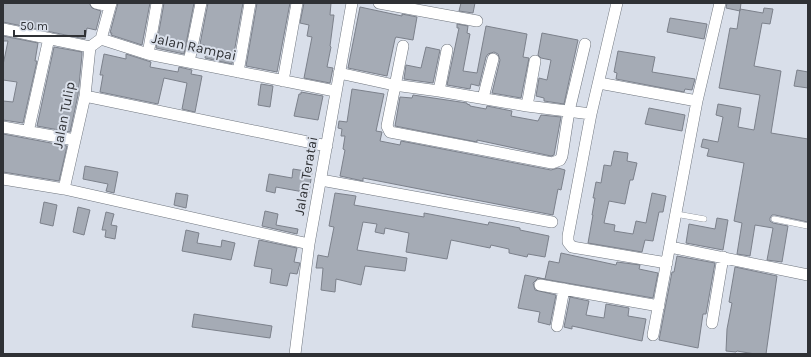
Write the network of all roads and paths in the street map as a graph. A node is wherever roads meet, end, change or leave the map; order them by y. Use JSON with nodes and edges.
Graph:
{"nodes":[{"id":1,"x":96,"y":3,"type":"edge"},
{"id":2,"x":157,"y":3,"type":"edge"},
{"id":3,"x":201,"y":3,"type":"edge"},
{"id":4,"x":250,"y":3,"type":"edge"},
{"id":5,"x":297,"y":3,"type":"edge"},
{"id":6,"x":352,"y":3,"type":"edge"},
{"id":7,"x":379,"y":3,"type":"edge"},
{"id":8,"x":617,"y":3,"type":"edge"},
{"id":9,"x":720,"y":3,"type":"edge"},
{"id":10,"x":111,"y":4,"type":"edge"},
{"id":11,"x":477,"y":21,"type":"dead end"},
{"id":12,"x":4,"y":32,"type":"edge"},
{"id":13,"x":49,"y":38,"type":"junction"},
{"id":14,"x":102,"y":39,"type":"junction"},
{"id":15,"x":585,"y":44,"type":"dead end"},
{"id":16,"x":90,"y":46,"type":"junction"},
{"id":17,"x":403,"y":46,"type":"dead end"},
{"id":18,"x":447,"y":50,"type":"dead end"},
{"id":19,"x":148,"y":54,"type":"junction"},
{"id":20,"x":493,"y":59,"type":"dead end"},
{"id":21,"x":535,"y":61,"type":"dead end"},
{"id":22,"x":188,"y":62,"type":"junction"},
{"id":23,"x":238,"y":72,"type":"junction"},
{"id":24,"x":339,"y":73,"type":"junction"},
{"id":25,"x":283,"y":81,"type":"junction"},
{"id":26,"x":599,"y":83,"type":"junction"},
{"id":27,"x":394,"y":85,"type":"junction"},
{"id":28,"x":336,"y":91,"type":"junction"},
{"id":29,"x":439,"y":91,"type":"junction"},
{"id":30,"x":85,"y":96,"type":"junction"},
{"id":31,"x":483,"y":98,"type":"junction"},
{"id":32,"x":697,"y":101,"type":"junction"},
{"id":33,"x":527,"y":106,"type":"junction"},
{"id":34,"x":579,"y":112,"type":"junction"},
{"id":35,"x":3,"y":127,"type":"edge"},
{"id":36,"x":28,"y":132,"type":"junction"},
{"id":37,"x":75,"y":140,"type":"junction"},
{"id":38,"x":327,"y":146,"type":"junction"},
{"id":39,"x":3,"y":179,"type":"edge"},
{"id":40,"x":321,"y":180,"type":"junction"},
{"id":41,"x":64,"y":189,"type":"junction"},
{"id":42,"x":676,"y":214,"type":"junction"},
{"id":43,"x":704,"y":219,"type":"dead end"},
{"id":44,"x":774,"y":219,"type":"dead end"},
{"id":45,"x":552,"y":222,"type":"dead end"},
{"id":46,"x":808,"y":226,"type":"edge"},
{"id":47,"x":310,"y":244,"type":"junction"},
{"id":48,"x":670,"y":246,"type":"junction"},
{"id":49,"x":723,"y":257,"type":"junction"},
{"id":50,"x":667,"y":263,"type":"junction"},
{"id":51,"x":808,"y":275,"type":"edge"},
{"id":52,"x":540,"y":285,"type":"dead end"},
{"id":53,"x":564,"y":289,"type":"junction"},
{"id":54,"x":659,"y":306,"type":"junction"},
{"id":55,"x":712,"y":323,"type":"dead end"},
{"id":56,"x":557,"y":326,"type":"dead end"},
{"id":57,"x":653,"y":335,"type":"dead end"},
{"id":58,"x":295,"y":354,"type":"edge"}],
"edges":[{"from":1,"to":10,"type":"street"},
{"from":2,"to":19,"type":"street"},
{"from":3,"to":22,"type":"street"},
{"from":4,"to":23,"type":"street"},
{"from":5,"to":25,"type":"street"},
{"from":6,"to":24,"type":"street","name":"Jalan Teratai"},
{"from":7,"to":11,"type":"street"},
{"from":8,"to":26,"type":"street"},
{"from":9,"to":32,"type":"street"},
{"from":10,"to":14,"type":"street"},
{"from":12,"to":13,"type":"street"},
{"from":13,"to":16,"type":"street"},
{"from":13,"to":36,"type":"street"},
{"from":14,"to":16,"type":"street"},
{"from":14,"to":19,"type":"street","name":"Jalan Rampai"},
{"from":15,"to":34,"type":"street"},
{"from":16,"to":30,"type":"street","name":"Jalan Tulip"},
{"from":17,"to":27,"type":"street"},
{"from":18,"to":29,"type":"street"},
{"from":19,"to":22,"type":"street","name":"Jalan Rampai"},
{"from":20,"to":31,"type":"street"},
{"from":21,"to":33,"type":"street"},
{"from":22,"to":23,"type":"street","name":"Jalan Rampai"},
{"from":23,"to":25,"type":"street","name":"Jalan Rampai"},
{"from":24,"to":27,"type":"street"},
{"from":24,"to":28,"type":"street","name":"Jalan Teratai"},
{"from":25,"to":28,"type":"street","name":"Jalan Rampai"},
{"from":26,"to":32,"type":"street"},
{"from":26,"to":34,"type":"street"},
{"from":27,"to":29,"type":"street"},
{"from":27,"to":34,"type":"street"},
{"from":28,"to":38,"type":"street","name":"Jalan Teratai"},
{"from":29,"to":31,"type":"street"},
{"from":30,"to":37,"type":"street","name":"Jalan Tulip"},
{"from":30,"to":38,"type":"street"},
{"from":31,"to":33,"type":"street"},
{"from":32,"to":42,"type":"street"},
{"from":33,"to":34,"type":"street"},
{"from":34,"to":50,"type":"street"},
{"from":35,"to":36,"type":"street"},
{"from":36,"to":37,"type":"street"},
{"from":37,"to":41,"type":"street","name":"Jalan Tulip"},
{"from":38,"to":40,"type":"street","name":"Jalan Teratai"},
{"from":39,"to":41,"type":"street"},
{"from":40,"to":45,"type":"street"},
{"from":40,"to":47,"type":"street","name":"Jalan Teratai"},
{"from":41,"to":47,"type":"street"},
{"from":42,"to":43,"type":"lane"},
{"from":42,"to":48,"type":"street"},
{"from":44,"to":46,"type":"lane"},
{"from":47,"to":58,"type":"street","name":"Jalan Teratai"},
{"from":48,"to":49,"type":"street"},
{"from":48,"to":50,"type":"street"},
{"from":49,"to":51,"type":"street"},
{"from":49,"to":55,"type":"street"},
{"from":50,"to":54,"type":"street"},
{"from":52,"to":53,"type":"street"},
{"from":53,"to":54,"type":"street"},
{"from":53,"to":56,"type":"street"},
{"from":54,"to":57,"type":"street"}]}
